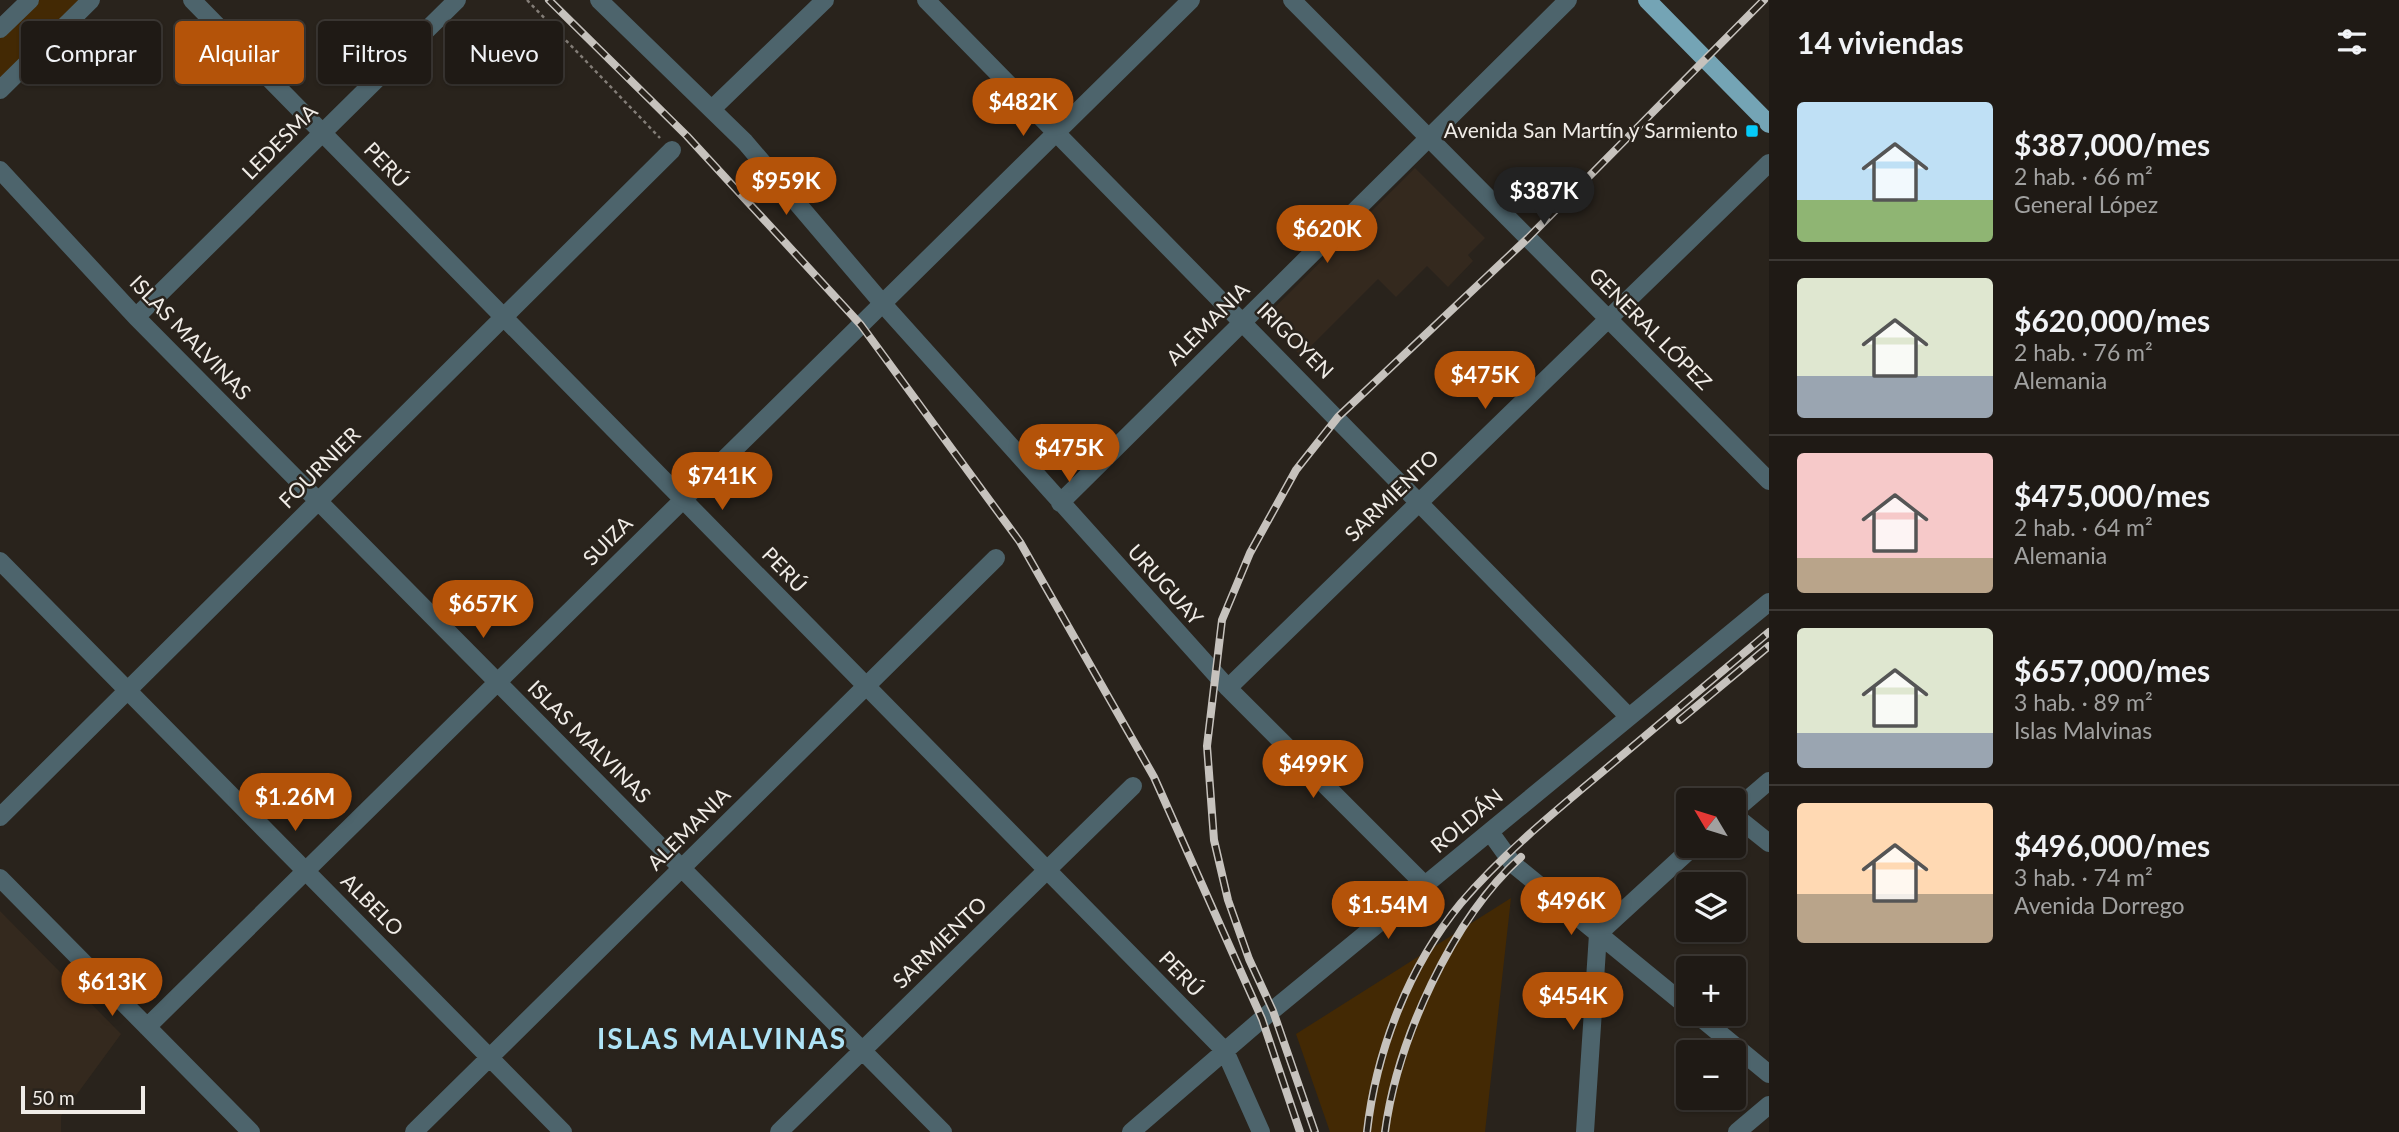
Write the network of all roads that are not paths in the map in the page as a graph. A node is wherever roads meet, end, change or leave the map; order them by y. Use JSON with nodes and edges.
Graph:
{"nodes":[{"id":1,"x":30,"y":0,"type":"edge"},
{"id":2,"x":91,"y":0,"type":"edge"},
{"id":3,"x":192,"y":0,"type":"edge"},
{"id":4,"x":457,"y":0,"type":"edge"},
{"id":5,"x":599,"y":0,"type":"edge"},
{"id":6,"x":825,"y":0,"type":"edge"},
{"id":7,"x":926,"y":0,"type":"edge"},
{"id":8,"x":1191,"y":0,"type":"edge"},
{"id":9,"x":1292,"y":0,"type":"edge"},
{"id":10,"x":1568,"y":0,"type":"edge"},
{"id":11,"x":1647,"y":0,"type":"edge"},
{"id":12,"x":0,"y":29,"type":"edge"},
{"id":13,"x":0,"y":90,"type":"edge"},
{"id":14,"x":712,"y":109,"type":"junction"},
{"id":15,"x":1769,"y":124,"type":"edge"},
{"id":16,"x":322,"y":132,"type":"junction"},
{"id":17,"x":1056,"y":132,"type":"junction"},
{"id":18,"x":1429,"y":137,"type":"junction"},
{"id":19,"x":673,"y":150,"type":"road end"},
{"id":20,"x":1769,"y":163,"type":"edge"},
{"id":21,"x":0,"y":170,"type":"edge"},
{"id":22,"x":883,"y":304,"type":"junction"},
{"id":23,"x":136,"y":317,"type":"junction"},
{"id":24,"x":504,"y":317,"type":"junction"},
{"id":25,"x":1608,"y":319,"type":"junction"},
{"id":26,"x":1243,"y":321,"type":"junction"},
{"id":27,"x":1769,"y":481,"type":"edge"},
{"id":28,"x":683,"y":500,"type":"junction"},
{"id":29,"x":319,"y":501,"type":"junction"},
{"id":30,"x":1419,"y":501,"type":"junction"},
{"id":31,"x":1059,"y":503,"type":"junction"},
{"id":32,"x":996,"y":558,"type":"dead end"},
{"id":33,"x":0,"y":561,"type":"edge"},
{"id":34,"x":1769,"y":601,"type":"edge"},
{"id":35,"x":498,"y":682,"type":"junction"},
{"id":36,"x":866,"y":686,"type":"junction"},
{"id":37,"x":1228,"y":688,"type":"junction"},
{"id":38,"x":128,"y":690,"type":"junction"},
{"id":39,"x":1629,"y":717,"type":"junction"},
{"id":40,"x":1769,"y":781,"type":"edge"},
{"id":41,"x":1133,"y":786,"type":"dead end"},
{"id":42,"x":1746,"y":802,"type":"edge"},
{"id":43,"x":0,"y":817,"type":"edge"},
{"id":44,"x":1746,"y":823,"type":"edge"},
{"id":45,"x":1490,"y":832,"type":"junction"},
{"id":46,"x":1769,"y":843,"type":"edge"},
{"id":47,"x":1681,"y":858,"type":"edge"},
{"id":48,"x":682,"y":868,"type":"junction"},
{"id":49,"x":1047,"y":870,"type":"junction"},
{"id":50,"x":306,"y":871,"type":"junction"},
{"id":51,"x":0,"y":878,"type":"edge"},
{"id":52,"x":1425,"y":885,"type":"junction"},
{"id":53,"x":1598,"y":934,"type":"junction"},
{"id":54,"x":1676,"y":997,"type":"edge"},
{"id":55,"x":1711,"y":1026,"type":"edge"},
{"id":56,"x":147,"y":1027,"type":"junction"},
{"id":57,"x":862,"y":1051,"type":"junction"},
{"id":58,"x":1225,"y":1051,"type":"junction"},
{"id":59,"x":490,"y":1058,"type":"junction"},
{"id":60,"x":1769,"y":1074,"type":"edge"},
{"id":61,"x":1769,"y":1105,"type":"edge"},
{"id":62,"x":251,"y":1132,"type":"edge"},
{"id":63,"x":415,"y":1132,"type":"edge"},
{"id":64,"x":563,"y":1132,"type":"edge"},
{"id":65,"x":779,"y":1132,"type":"edge"},
{"id":66,"x":943,"y":1132,"type":"edge"},
{"id":67,"x":1131,"y":1132,"type":"edge"},
{"id":68,"x":1261,"y":1132,"type":"edge"},
{"id":69,"x":1585,"y":1132,"type":"edge"},
{"id":70,"x":1737,"y":1132,"type":"edge"}],
"edges":[{"from":1,"to":12,"type":"street"},
{"from":2,"to":13,"type":"street"},
{"from":3,"to":16,"type":"street","name":"PERÚ"},
{"from":4,"to":16,"type":"street","name":"LEDESMA"},
{"from":5,"to":14,"type":"street"},
{"from":6,"to":14,"type":"street"},
{"from":7,"to":17,"type":"street","name":"IRIGOYEN"},
{"from":8,"to":17,"type":"street","name":"SUIZA"},
{"from":9,"to":18,"type":"street","name":"GENERAL LÓPEZ"},
{"from":10,"to":18,"type":"street","name":"ALEMANIA"},
{"from":11,"to":15,"type":"main road"},
{"from":14,"to":22,"type":"street","name":"URUGUAY"},
{"from":16,"to":23,"type":"street","name":"LEDESMA"},
{"from":16,"to":24,"type":"street","name":"PERÚ"},
{"from":17,"to":22,"type":"street","name":"SUIZA"},
{"from":17,"to":26,"type":"street","name":"IRIGOYEN"},
{"from":18,"to":25,"type":"street","name":"GENERAL LÓPEZ"},
{"from":18,"to":26,"type":"street","name":"ALEMANIA"},
{"from":19,"to":24,"type":"street","name":"FOURNIER"},
{"from":20,"to":25,"type":"street","name":"SARMIENTO"},
{"from":21,"to":23,"type":"street","name":"ISLAS MALVINAS"},
{"from":22,"to":28,"type":"street","name":"SUIZA"},
{"from":22,"to":31,"type":"street","name":"URUGUAY"},
{"from":23,"to":29,"type":"street","name":"ISLAS MALVINAS"},
{"from":24,"to":28,"type":"street","name":"PERÚ"},
{"from":24,"to":29,"type":"street","name":"FOURNIER"},
{"from":25,"to":27,"type":"street","name":"GENERAL LÓPEZ"},
{"from":25,"to":30,"type":"street","name":"SARMIENTO"},
{"from":26,"to":30,"type":"street","name":"IRIGOYEN"},
{"from":26,"to":31,"type":"street","name":"ALEMANIA"},
{"from":28,"to":35,"type":"street","name":"SUIZA"},
{"from":28,"to":36,"type":"street","name":"PERÚ"},
{"from":29,"to":35,"type":"street","name":"ISLAS MALVINAS"},
{"from":29,"to":38,"type":"street","name":"FOURNIER"},
{"from":30,"to":37,"type":"street","name":"SARMIENTO"},
{"from":30,"to":39,"type":"street","name":"IRIGOYEN"},
{"from":31,"to":37,"type":"street","name":"URUGUAY"},
{"from":32,"to":36,"type":"street","name":"ALEMANIA"},
{"from":33,"to":38,"type":"street","name":"ALBELO"},
{"from":34,"to":39,"type":"street","name":"ROLDÁN"},
{"from":35,"to":48,"type":"street","name":"ISLAS MALVINAS"},
{"from":35,"to":50,"type":"street","name":"SUIZA"},
{"from":36,"to":48,"type":"street","name":"ALEMANIA"},
{"from":36,"to":49,"type":"street","name":"PERÚ"},
{"from":37,"to":52,"type":"street","name":"URUGUAY"},
{"from":38,"to":43,"type":"street","name":"FOURNIER"},
{"from":38,"to":50,"type":"street","name":"ALBELO"},
{"from":39,"to":45,"type":"street","name":"ROLDÁN"},
{"from":40,"to":42,"type":"street"},
{"from":41,"to":49,"type":"street","name":"SARMIENTO"},
{"from":44,"to":46,"type":"street"},
{"from":45,"to":52,"type":"street","name":"ROLDÁN"},
{"from":45,"to":53,"type":"street"},
{"from":47,"to":53,"type":"street"},
{"from":48,"to":57,"type":"street","name":"ISLAS MALVINAS"},
{"from":48,"to":59,"type":"street","name":"ALEMANIA"},
{"from":49,"to":57,"type":"street","name":"SARMIENTO"},
{"from":49,"to":58,"type":"street","name":"PERÚ"},
{"from":50,"to":56,"type":"street","name":"SUIZA"},
{"from":50,"to":59,"type":"street","name":"ALBELO"},
{"from":51,"to":56,"type":"street"},
{"from":52,"to":58,"type":"street","name":"ROLDÁN"},
{"from":53,"to":54,"type":"street"},
{"from":53,"to":69,"type":"street"},
{"from":55,"to":60,"type":"street"},
{"from":56,"to":62,"type":"street"},
{"from":57,"to":65,"type":"street","name":"SARMIENTO"},
{"from":57,"to":66,"type":"street","name":"ISLAS MALVINAS"},
{"from":58,"to":67,"type":"street","name":"ROLDÁN"},
{"from":58,"to":68,"type":"street"},
{"from":59,"to":63,"type":"street","name":"ALEMANIA"},
{"from":59,"to":64,"type":"street","name":"ALBELO"},
{"from":61,"to":70,"type":"street"}]}
